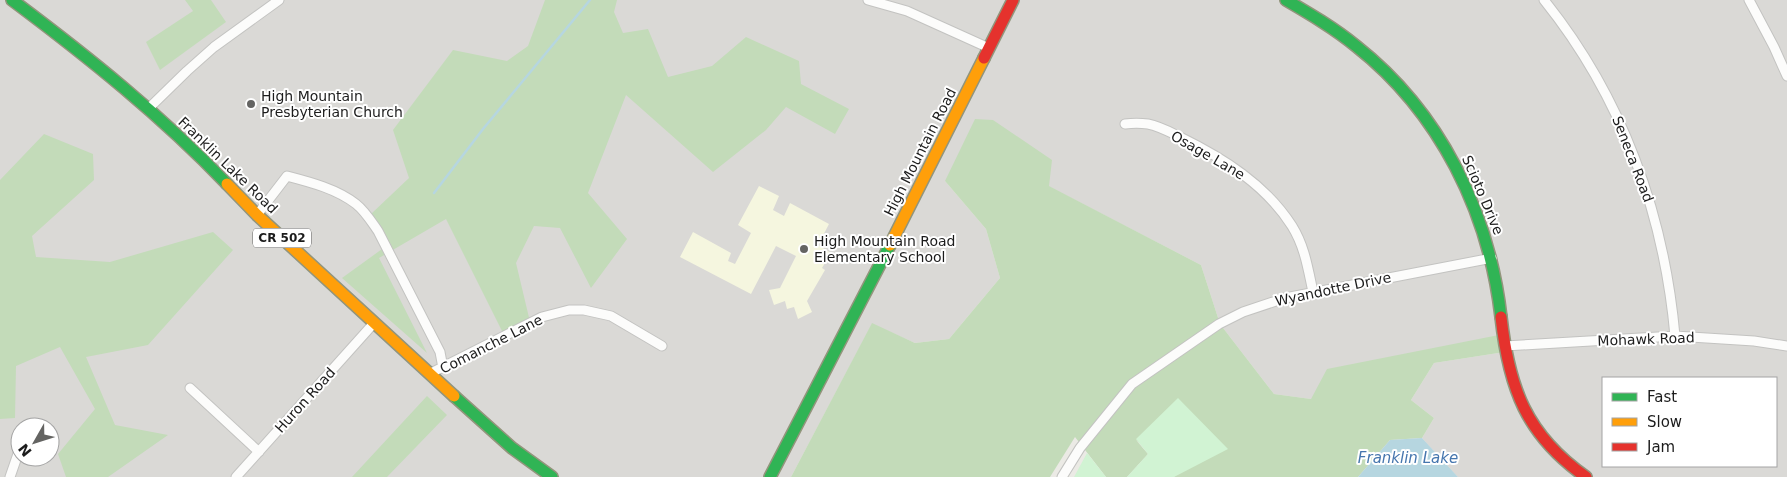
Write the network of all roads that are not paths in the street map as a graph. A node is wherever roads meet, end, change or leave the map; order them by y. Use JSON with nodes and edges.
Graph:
{"nodes":[{"id":1,"x":12,"y":0,"type":"edge"},
{"id":2,"x":279,"y":0,"type":"edge"},
{"id":3,"x":868,"y":0,"type":"edge"},
{"id":4,"x":1013,"y":0,"type":"edge"},
{"id":5,"x":1286,"y":0,"type":"edge"},
{"id":6,"x":1544,"y":0,"type":"edge"},
{"id":7,"x":1749,"y":0,"type":"edge"},
{"id":8,"x":989,"y":48,"type":"junction"},
{"id":9,"x":1787,"y":76,"type":"edge"},
{"id":10,"x":148,"y":109,"type":"junction"},
{"id":11,"x":1125,"y":124,"type":"dead end"},
{"id":12,"x":257,"y":214,"type":"junction"},
{"id":13,"x":1492,"y":258,"type":"junction"},
{"id":14,"x":1313,"y":292,"type":"junction"},
{"id":15,"x":374,"y":324,"type":"junction"},
{"id":16,"x":1675,"y":336,"type":"junction"},
{"id":17,"x":662,"y":346,"type":"dead end"},
{"id":18,"x":1505,"y":346,"type":"junction"},
{"id":19,"x":1787,"y":346,"type":"edge"},
{"id":20,"x":443,"y":368,"type":"junction"},
{"id":21,"x":431,"y":373,"type":"junction"},
{"id":22,"x":190,"y":388,"type":"dead end"},
{"id":23,"x":258,"y":452,"type":"junction"},
{"id":24,"x":236,"y":477,"type":"edge"},
{"id":25,"x":552,"y":477,"type":"edge"},
{"id":26,"x":770,"y":477,"type":"edge"},
{"id":27,"x":1062,"y":477,"type":"edge"},
{"id":28,"x":1586,"y":477,"type":"edge"}],
"edges":[{"from":1,"to":10,"type":"main road","name":"Franklin Lake Road","number":"CR 502"},
{"from":2,"to":10,"type":"street"},
{"from":3,"to":8,"type":"street"},
{"from":4,"to":8,"type":"main road","name":"High Mountain Road"},
{"from":5,"to":13,"type":"main road","name":"Scioto Drive"},
{"from":6,"to":16,"type":"street","name":"Seneca Road"},
{"from":7,"to":9,"type":"street"},
{"from":8,"to":26,"type":"main road","name":"High Mountain Road"},
{"from":10,"to":12,"type":"main road","name":"Franklin Lake Road","number":"CR 502"},
{"from":11,"to":14,"type":"street","name":"Osage Lane"},
{"from":12,"to":15,"type":"main road","name":"Franklin Lake Road","number":"CR 502"},
{"from":12,"to":20,"type":"street"},
{"from":13,"to":14,"type":"street","name":"Wyandotte Drive"},
{"from":13,"to":18,"type":"main road","name":"Scioto Drive"},
{"from":14,"to":27,"type":"street","name":"Wyandotte Drive"},
{"from":15,"to":21,"type":"main road","name":"Franklin Lake Road","number":"CR 502"},
{"from":15,"to":23,"type":"street","name":"Huron Road"},
{"from":16,"to":18,"type":"street","name":"Mohawk Road"},
{"from":16,"to":19,"type":"street","name":"Mohawk Road"},
{"from":17,"to":20,"type":"street","name":"Comanche Lane"},
{"from":18,"to":28,"type":"main road","name":"Scioto Drive"},
{"from":20,"to":21,"type":"street","name":"Comanche Lane"},
{"from":21,"to":25,"type":"main road","name":"Franklin Lake Road","number":"CR 502"},
{"from":22,"to":23,"type":"street"},
{"from":23,"to":24,"type":"street","name":"Huron Road"}]}
